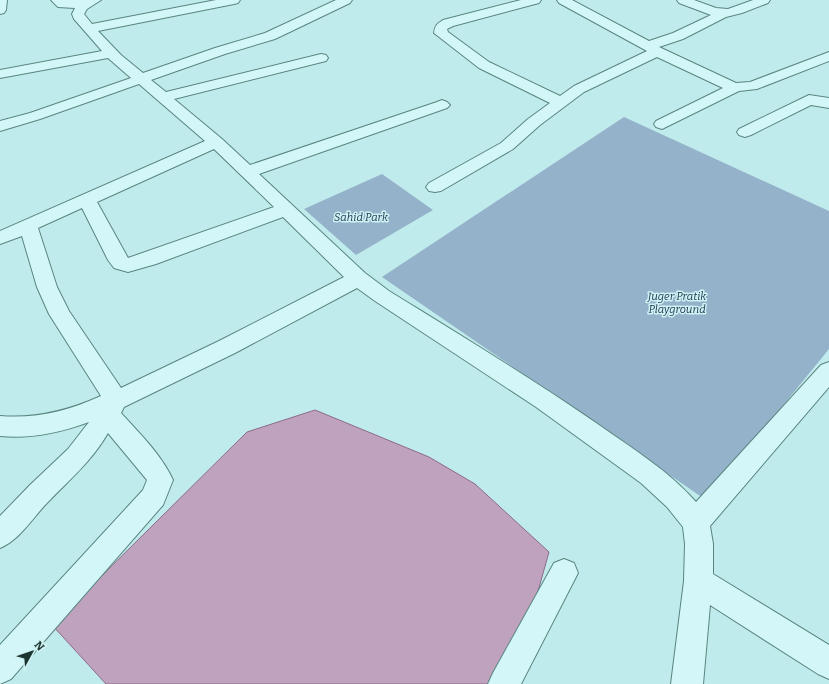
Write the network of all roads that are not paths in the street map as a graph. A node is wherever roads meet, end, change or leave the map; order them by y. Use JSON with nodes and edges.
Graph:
{"nodes":[{"id":1,"x":1,"y":0,"type":"edge"},
{"id":2,"x":57,"y":0,"type":"edge"},
{"id":3,"x":234,"y":0,"type":"edge"},
{"id":4,"x":346,"y":0,"type":"edge"},
{"id":5,"x":536,"y":0,"type":"edge"},
{"id":6,"x":563,"y":0,"type":"edge"},
{"id":7,"x":683,"y":0,"type":"edge"},
{"id":8,"x":754,"y":1,"type":"edge"},
{"id":9,"x":92,"y":2,"type":"edge"},
{"id":10,"x":0,"y":10,"type":"edge"},
{"id":11,"x":724,"y":13,"type":"junction"},
{"id":12,"x":89,"y":29,"type":"junction"},
{"id":13,"x":653,"y":49,"type":"junction"},
{"id":14,"x":111,"y":53,"type":"junction"},
{"id":15,"x":829,"y":56,"type":"edge"},
{"id":16,"x":321,"y":58,"type":"dead end"},
{"id":17,"x":0,"y":74,"type":"edge"},
{"id":18,"x":142,"y":79,"type":"junction"},
{"id":19,"x":736,"y":87,"type":"junction"},
{"id":20,"x":164,"y":97,"type":"junction"},
{"id":21,"x":560,"y":102,"type":"junction"},
{"id":22,"x":829,"y":103,"type":"edge"},
{"id":23,"x":442,"y":105,"type":"dead end"},
{"id":24,"x":662,"y":124,"type":"dead end"},
{"id":25,"x":0,"y":126,"type":"edge"},
{"id":26,"x":745,"y":132,"type":"dead end"},
{"id":27,"x":216,"y":142,"type":"junction"},
{"id":28,"x":248,"y":172,"type":"junction"},
{"id":29,"x":435,"y":187,"type":"dead end"},
{"id":30,"x":87,"y":200,"type":"junction"},
{"id":31,"x":287,"y":209,"type":"junction"},
{"id":32,"x":28,"y":225,"type":"junction"},
{"id":33,"x":0,"y":238,"type":"edge"},
{"id":34,"x":358,"y":278,"type":"junction"},
{"id":35,"x":829,"y":371,"type":"edge"},
{"id":36,"x":112,"y":407,"type":"junction"},
{"id":37,"x":0,"y":426,"type":"edge"},
{"id":38,"x":696,"y":522,"type":"junction"},
{"id":39,"x":0,"y":535,"type":"edge"},
{"id":40,"x":564,"y":573,"type":"dead end"},
{"id":41,"x":698,"y":581,"type":"junction"},
{"id":42,"x":829,"y":663,"type":"edge"},
{"id":43,"x":0,"y":668,"type":"edge"},
{"id":44,"x":504,"y":684,"type":"edge"},
{"id":45,"x":687,"y":684,"type":"edge"}],
"edges":[{"from":1,"to":10,"type":"street"},
{"from":2,"to":9,"type":"street"},
{"from":3,"to":12,"type":"street"},
{"from":4,"to":18,"type":"street"},
{"from":5,"to":21,"type":"street"},
{"from":6,"to":13,"type":"street"},
{"from":7,"to":11,"type":"street"},
{"from":8,"to":11,"type":"street"},
{"from":9,"to":12,"type":"street"},
{"from":11,"to":13,"type":"street"},
{"from":12,"to":14,"type":"street"},
{"from":13,"to":19,"type":"street"},
{"from":13,"to":21,"type":"street"},
{"from":14,"to":17,"type":"street"},
{"from":14,"to":18,"type":"street"},
{"from":15,"to":19,"type":"street"},
{"from":16,"to":20,"type":"street"},
{"from":18,"to":20,"type":"street"},
{"from":18,"to":25,"type":"street"},
{"from":19,"to":24,"type":"street"},
{"from":20,"to":27,"type":"street"},
{"from":21,"to":29,"type":"street"},
{"from":22,"to":26,"type":"street"},
{"from":23,"to":28,"type":"street"},
{"from":27,"to":28,"type":"street"},
{"from":27,"to":30,"type":"street"},
{"from":28,"to":31,"type":"street"},
{"from":30,"to":31,"type":"street"},
{"from":30,"to":32,"type":"street"},
{"from":31,"to":34,"type":"street"},
{"from":32,"to":33,"type":"street"},
{"from":32,"to":36,"type":"street"},
{"from":34,"to":36,"type":"street"},
{"from":34,"to":38,"type":"street"},
{"from":35,"to":38,"type":"street"},
{"from":36,"to":37,"type":"street"},
{"from":36,"to":39,"type":"street"},
{"from":36,"to":43,"type":"street"},
{"from":38,"to":41,"type":"street"},
{"from":40,"to":44,"type":"street"},
{"from":41,"to":42,"type":"street"},
{"from":41,"to":45,"type":"street"}]}
